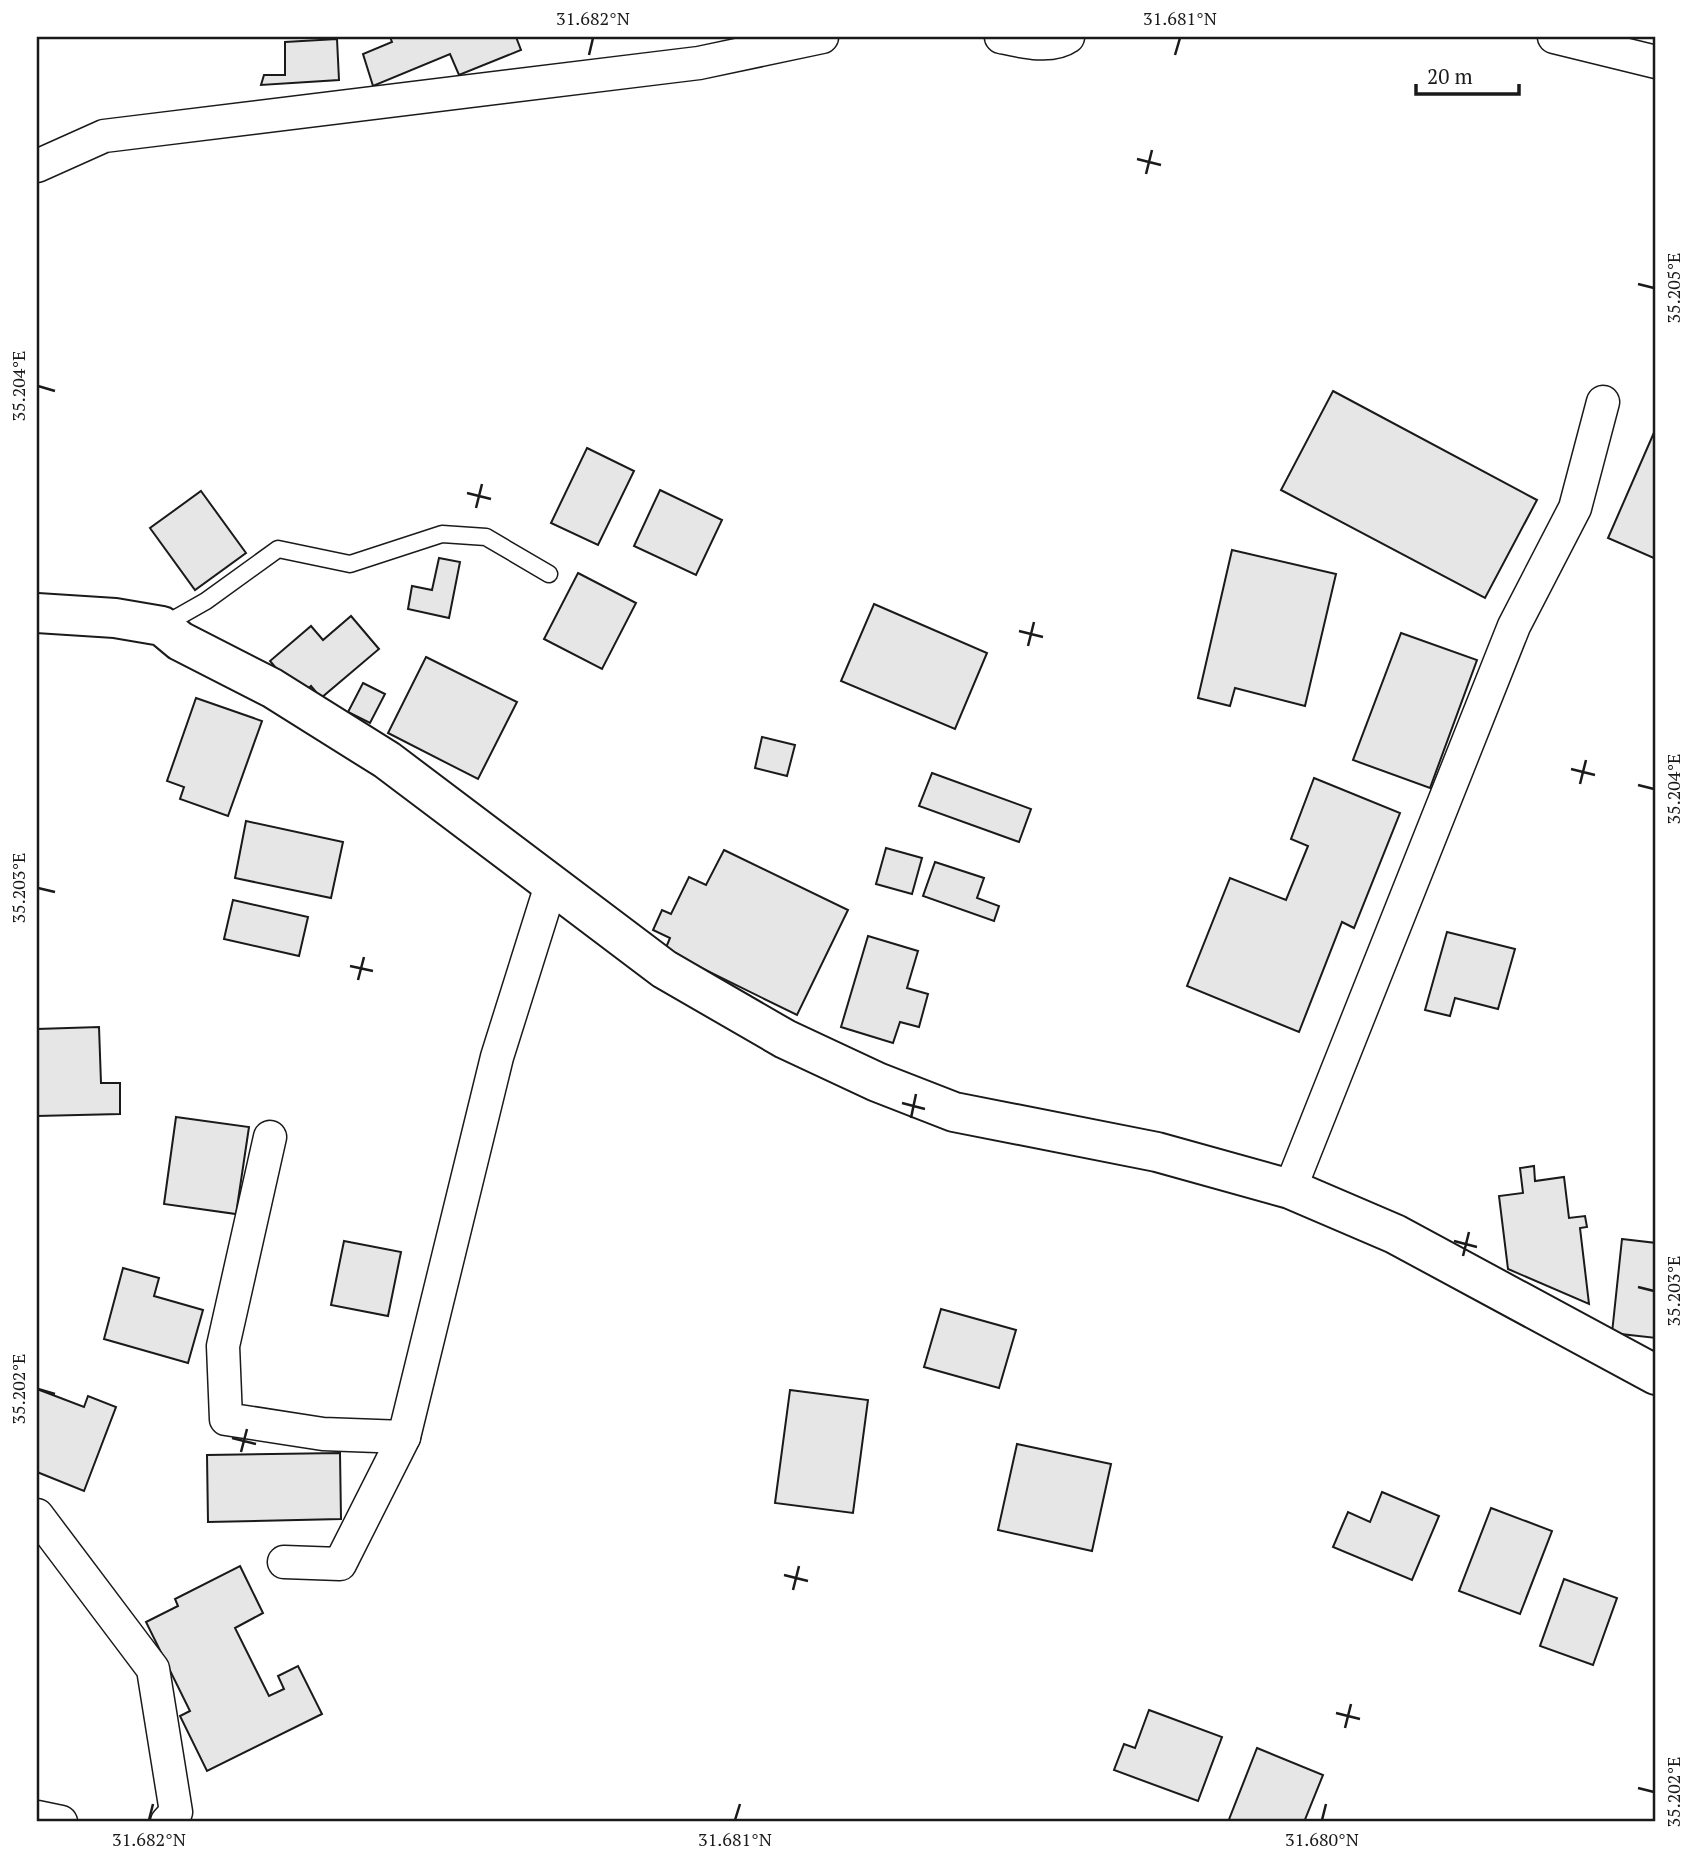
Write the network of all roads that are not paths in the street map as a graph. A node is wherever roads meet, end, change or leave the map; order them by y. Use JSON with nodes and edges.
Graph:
{"nodes":[{"id":1,"x":822,"y":37,"type":"edge"},
{"id":2,"x":1001,"y":37,"type":"edge"},
{"id":3,"x":1068,"y":37,"type":"edge"},
{"id":4,"x":1554,"y":37,"type":"edge"},
{"id":5,"x":1656,"y":62,"type":"edge"},
{"id":6,"x":37,"y":166,"type":"edge"},
{"id":7,"x":1603,"y":402,"type":"dead end"},
{"id":8,"x":549,"y":574,"type":"dead end"},
{"id":9,"x":37,"y":613,"type":"edge"},
{"id":10,"x":162,"y":626,"type":"junction"},
{"id":11,"x":551,"y":885,"type":"junction"},
{"id":12,"x":270,"y":1137,"type":"dead end"},
{"id":13,"x":1290,"y":1189,"type":"junction"},
{"id":14,"x":1656,"y":1375,"type":"edge"},
{"id":15,"x":404,"y":1437,"type":"junction"},
{"id":16,"x":37,"y":1515,"type":"edge"},
{"id":17,"x":284,"y":1562,"type":"dead end"},
{"id":18,"x":37,"y":1817,"type":"edge"},
{"id":19,"x":61,"y":1822,"type":"edge"},
{"id":20,"x":167,"y":1822,"type":"edge"}],
"edges":[{"from":1,"to":6,"type":"street"},
{"from":2,"to":3,"type":"street"},
{"from":4,"to":5,"type":"street"},
{"from":7,"to":13,"type":"street"},
{"from":8,"to":10,"type":"lane"},
{"from":9,"to":10,"type":"street"},
{"from":10,"to":11,"type":"street"},
{"from":11,"to":13,"type":"street"},
{"from":11,"to":15,"type":"street"},
{"from":12,"to":15,"type":"street"},
{"from":13,"to":14,"type":"street"},
{"from":15,"to":17,"type":"street"},
{"from":16,"to":20,"type":"street"},
{"from":18,"to":19,"type":"street"}]}
